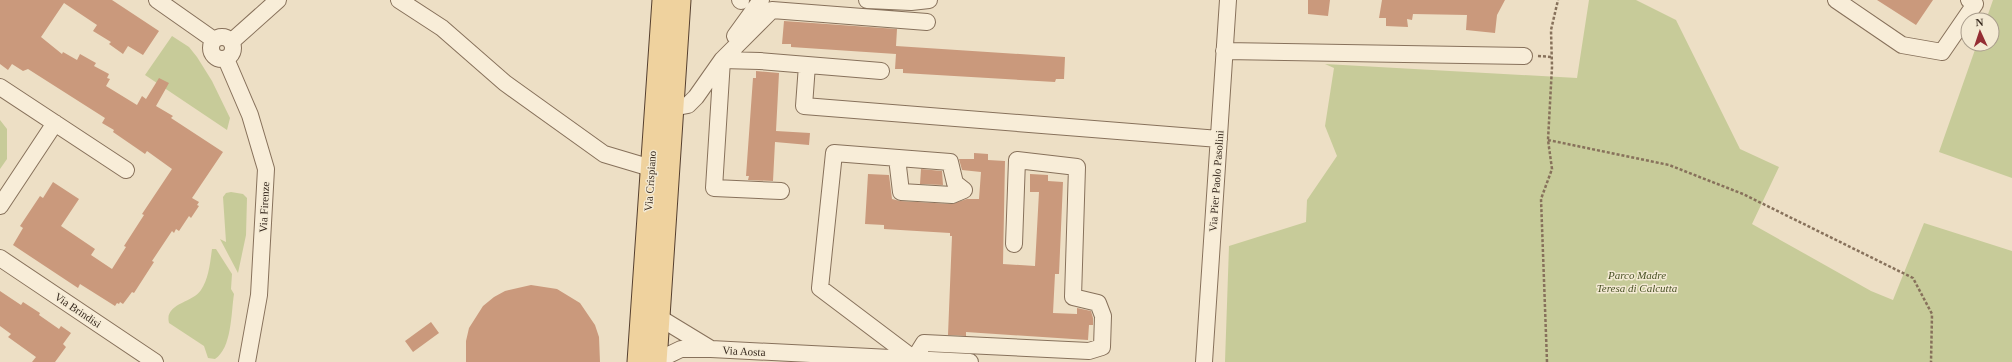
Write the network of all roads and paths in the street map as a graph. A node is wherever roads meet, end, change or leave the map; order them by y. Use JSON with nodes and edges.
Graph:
{"nodes":[{"id":1,"x":157,"y":0,"type":"edge"},
{"id":2,"x":278,"y":0,"type":"edge"},
{"id":3,"x":399,"y":0,"type":"edge"},
{"id":4,"x":662,"y":0,"type":"edge"},
{"id":5,"x":680,"y":0,"type":"edge"},
{"id":6,"x":760,"y":0,"type":"edge"},
{"id":7,"x":867,"y":0,"type":"edge"},
{"id":8,"x":929,"y":0,"type":"edge"},
{"id":9,"x":1228,"y":0,"type":"edge"},
{"id":10,"x":1558,"y":0,"type":"edge"},
{"id":11,"x":1836,"y":0,"type":"edge"},
{"id":12,"x":1974,"y":1,"type":"edge"},
{"id":13,"x":926,"y":22,"type":"dead end"},
{"id":14,"x":214,"y":40,"type":"junction"},
{"id":15,"x":231,"y":42,"type":"junction"},
{"id":16,"x":1224,"y":50,"type":"junction"},
{"id":17,"x":1524,"y":56,"type":"dead end"},
{"id":18,"x":226,"y":59,"type":"junction"},
{"id":19,"x":722,"y":60,"type":"junction"},
{"id":20,"x":806,"y":65,"type":"junction"},
{"id":21,"x":880,"y":71,"type":"dead end"},
{"id":22,"x":0,"y":87,"type":"edge"},
{"id":23,"x":672,"y":108,"type":"junction"},
{"id":24,"x":55,"y":123,"type":"junction"},
{"id":25,"x":1219,"y":139,"type":"junction"},
{"id":26,"x":1548,"y":140,"type":"junction"},
{"id":27,"x":897,"y":158,"type":"dead end"},
{"id":28,"x":651,"y":168,"type":"junction"},
{"id":29,"x":126,"y":170,"type":"dead end"},
{"id":30,"x":781,"y":191,"type":"dead end"},
{"id":31,"x":0,"y":206,"type":"edge"},
{"id":32,"x":1014,"y":244,"type":"dead end"},
{"id":33,"x":0,"y":258,"type":"edge"},
{"id":34,"x":660,"y":318,"type":"junction"},
{"id":35,"x":711,"y":349,"type":"junction"},
{"id":36,"x":914,"y":359,"type":"junction"},
{"id":37,"x":155,"y":362,"type":"edge"},
{"id":38,"x":247,"y":362,"type":"edge"},
{"id":39,"x":650,"y":362,"type":"edge"},
{"id":40,"x":970,"y":362,"type":"edge"},
{"id":41,"x":1204,"y":362,"type":"edge"},
{"id":42,"x":1547,"y":362,"type":"edge"},
{"id":43,"x":1931,"y":362,"type":"edge"}],
"edges":[{"from":1,"to":14,"type":"street"},
{"from":2,"to":15,"type":"street"},
{"from":3,"to":28,"type":"street"},
{"from":4,"to":28,"type":"main road","name":"Via Crispiano"},
{"from":5,"to":23,"type":"main road","name":"Via Crispiano"},
{"from":6,"to":19,"type":"street"},
{"from":7,"to":8,"type":"street"},
{"from":9,"to":16,"type":"street","name":"Via Pier Paolo Pasolini"},
{"from":10,"to":26,"type":"path"},
{"from":11,"to":12,"type":"street"},
{"from":13,"to":19,"type":"street"},
{"from":14,"to":15,"type":"street"},
{"from":14,"to":18,"type":"street"},
{"from":15,"to":18,"type":"street"},
{"from":16,"to":17,"type":"street"},
{"from":16,"to":25,"type":"street","name":"Via Pier Paolo Pasolini"},
{"from":18,"to":38,"type":"street","name":"Via Firenze"},
{"from":19,"to":20,"type":"street"},
{"from":19,"to":23,"type":"street"},
{"from":19,"to":30,"type":"street"},
{"from":20,"to":21,"type":"street"},
{"from":20,"to":25,"type":"street"},
{"from":22,"to":24,"type":"street"},
{"from":23,"to":34,"type":"main road","name":"Via Crispiano"},
{"from":24,"to":29,"type":"street"},
{"from":24,"to":31,"type":"street"},
{"from":25,"to":41,"type":"street","name":"Via Pier Paolo Pasolini"},
{"from":26,"to":42,"type":"path"},
{"from":26,"to":43,"type":"path"},
{"from":27,"to":36,"type":"street"},
{"from":28,"to":39,"type":"main road","name":"Via Crispiano"},
{"from":32,"to":36,"type":"street"},
{"from":33,"to":37,"type":"street","name":"Via Brindisi"},
{"from":34,"to":35,"type":"street"},
{"from":34,"to":39,"type":"main road","name":"Via Crispiano"},
{"from":35,"to":36,"type":"street","name":"Via Aosta"},
{"from":35,"to":39,"type":"street","name":"Via Aosta"},
{"from":36,"to":40,"type":"street","name":"Via Aosta"}]}
